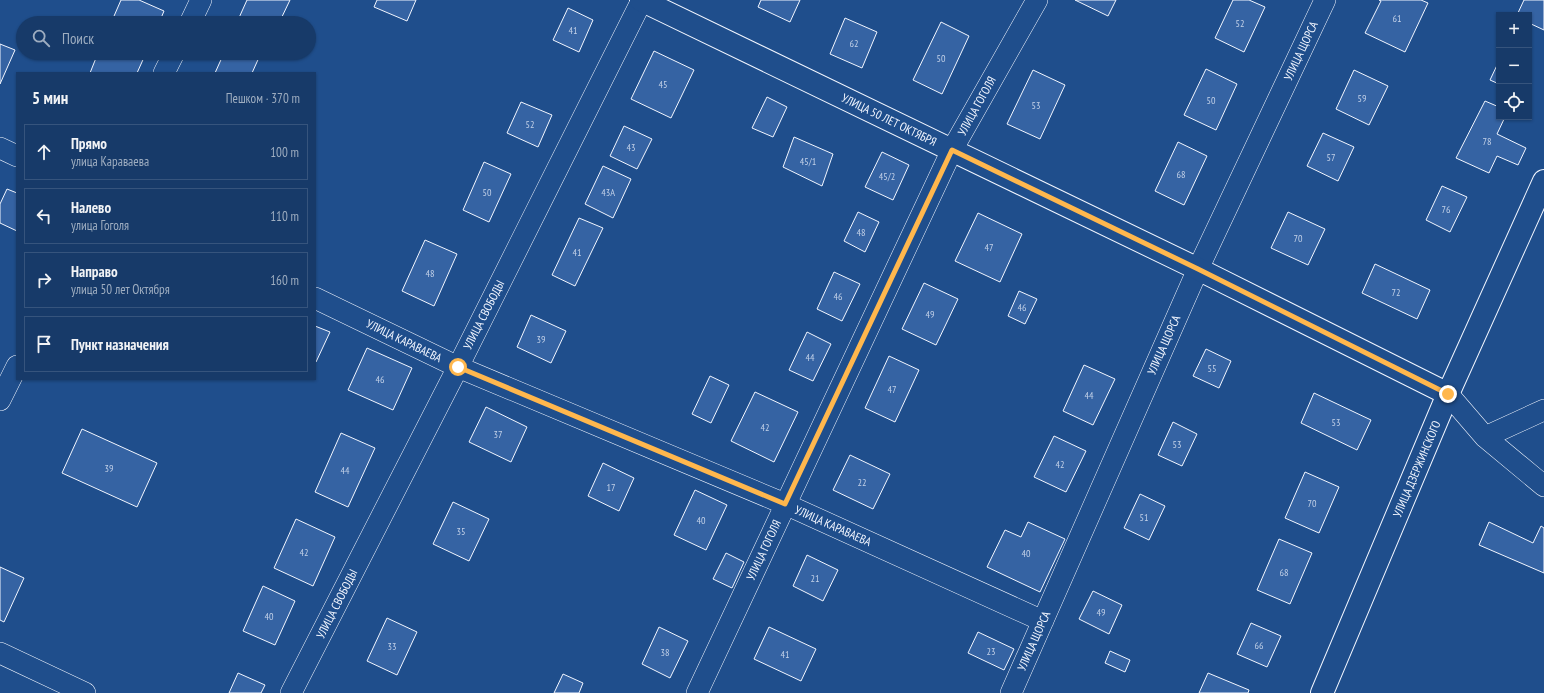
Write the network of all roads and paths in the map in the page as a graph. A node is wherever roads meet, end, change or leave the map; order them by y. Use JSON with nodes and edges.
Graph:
{"nodes":[{"id":1,"x":201,"y":0,"type":"edge"},
{"id":2,"x":641,"y":0,"type":"edge"},
{"id":3,"x":1037,"y":0,"type":"edge"},
{"id":4,"x":1325,"y":0,"type":"edge"},
{"id":5,"x":193,"y":16,"type":"edge"},
{"id":6,"x":170,"y":60,"type":"edge"},
{"id":7,"x":164,"y":72,"type":"edge"},
{"id":8,"x":0,"y":148,"type":"edge"},
{"id":9,"x":952,"y":150,"type":"junction"},
{"id":10,"x":16,"y":156,"type":"edge"},
{"id":11,"x":1544,"y":181,"type":"edge"},
{"id":12,"x":1198,"y":269,"type":"junction"},
{"id":13,"x":316,"y":298,"type":"edge"},
{"id":14,"x":458,"y":367,"type":"junction"},
{"id":15,"x":16,"y":368,"type":"edge"},
{"id":16,"x":1448,"y":394,"type":"junction"},
{"id":17,"x":0,"y":400,"type":"edge"},
{"id":18,"x":1544,"y":410,"type":"edge"},
{"id":19,"x":1485,"y":437,"type":"junction"},
{"id":20,"x":1544,"y":486,"type":"edge"},
{"id":21,"x":785,"y":504,"type":"junction"},
{"id":22,"x":1043,"y":621,"type":"junction"},
{"id":23,"x":0,"y":653,"type":"edge"},
{"id":24,"x":85,"y":693,"type":"edge"},
{"id":25,"x":291,"y":693,"type":"edge"},
{"id":26,"x":697,"y":693,"type":"edge"},
{"id":27,"x":1011,"y":693,"type":"edge"},
{"id":28,"x":1322,"y":693,"type":"edge"}],
"edges":[{"from":1,"to":5,"type":"street"},
{"from":2,"to":9,"type":"street","name":"УЛИЦА 50 ЛЕТ ОКТЯБРЯ"},
{"from":2,"to":14,"type":"street","name":"УЛИЦА СВОБОДЫ"},
{"from":3,"to":9,"type":"street","name":"УЛИЦА ГОГОЛЯ"},
{"from":4,"to":12,"type":"street","name":"УЛИЦА ЩОРСА"},
{"from":6,"to":7,"type":"street"},
{"from":8,"to":10,"type":"street"},
{"from":9,"to":12,"type":"street","name":"УЛИЦА 50 ЛЕТ ОКТЯБРЯ"},
{"from":9,"to":21,"type":"street","name":"УЛИЦА ГОГОЛЯ"},
{"from":11,"to":16,"type":"street","name":"УЛИЦА ДЗЕРЖИНСКОГО"},
{"from":12,"to":16,"type":"street","name":"УЛИЦА 50 ЛЕТ ОКТЯБРЯ"},
{"from":12,"to":22,"type":"street","name":"УЛИЦА ЩОРСА"},
{"from":13,"to":14,"type":"street","name":"УЛИЦА КАРАВАЕВА"},
{"from":14,"to":21,"type":"street","name":"УЛИЦА КАРАВАЕВА"},
{"from":14,"to":25,"type":"street","name":"УЛИЦА СВОБОДЫ"},
{"from":15,"to":17,"type":"street"},
{"from":16,"to":19,"type":"street","name":"УЛИЦА 50 ЛЕТ ОКТЯБРЯ"},
{"from":16,"to":28,"type":"street","name":"УЛИЦА ДЗЕРЖИНСКОГО"},
{"from":18,"to":19,"type":"street"},
{"from":19,"to":20,"type":"street","name":"УЛИЦА 50 ЛЕТ ОКТЯБРЯ"},
{"from":21,"to":22,"type":"street","name":"УЛИЦА КАРАВАЕВА"},
{"from":21,"to":26,"type":"street","name":"УЛИЦА ГОГОЛЯ"},
{"from":22,"to":27,"type":"street","name":"УЛИЦА ЩОРСА"},
{"from":23,"to":24,"type":"street"}]}
